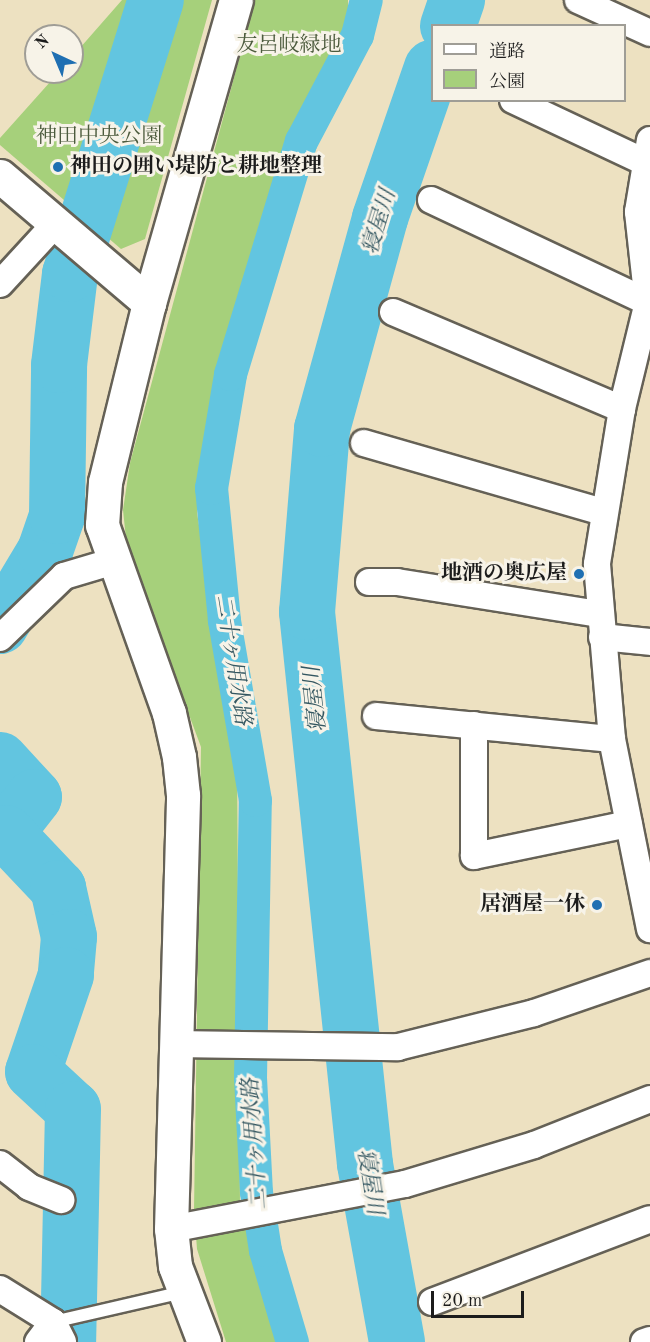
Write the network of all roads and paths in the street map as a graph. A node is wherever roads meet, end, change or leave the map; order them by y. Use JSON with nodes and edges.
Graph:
{"nodes":[{"id":1,"x":236,"y":0,"type":"edge"},
{"id":2,"x":578,"y":0,"type":"edge"},
{"id":3,"x":650,"y":33,"type":"edge"},
{"id":4,"x":518,"y":102,"type":"edge"},
{"id":5,"x":647,"y":151,"type":"edge"},
{"id":6,"x":0,"y":176,"type":"edge"},
{"id":7,"x":431,"y":200,"type":"dead end"},
{"id":8,"x":56,"y":223,"type":"junction"},
{"id":9,"x":0,"y":284,"type":"edge"},
{"id":10,"x":648,"y":302,"type":"junction"},
{"id":11,"x":149,"y":303,"type":"junction"},
{"id":12,"x":393,"y":312,"type":"dead end"},
{"id":13,"x":622,"y":410,"type":"junction"},
{"id":14,"x":364,"y":443,"type":"dead end"},
{"id":15,"x":603,"y":512,"type":"junction"},
{"id":16,"x":111,"y":562,"type":"junction"},
{"id":17,"x":369,"y":582,"type":"dead end"},
{"id":18,"x":601,"y":626,"type":"junction"},
{"id":19,"x":0,"y":638,"type":"edge"},
{"id":20,"x":650,"y":642,"type":"edge"},
{"id":21,"x":376,"y":716,"type":"dead end"},
{"id":22,"x":474,"y":725,"type":"junction"},
{"id":23,"x":612,"y":739,"type":"junction"},
{"id":24,"x":629,"y":824,"type":"junction"},
{"id":25,"x":650,"y":929,"type":"edge"},
{"id":26,"x":650,"y":973,"type":"edge"},
{"id":27,"x":186,"y":1044,"type":"junction"},
{"id":28,"x":650,"y":1099,"type":"edge"},
{"id":29,"x":0,"y":1164,"type":"edge"},
{"id":30,"x":62,"y":1200,"type":"dead end"},
{"id":31,"x":650,"y":1219,"type":"edge"},
{"id":32,"x":171,"y":1229,"type":"junction"},
{"id":33,"x":0,"y":1288,"type":"edge"},
{"id":34,"x":184,"y":1292,"type":"junction"},
{"id":35,"x":432,"y":1302,"type":"dead end"},
{"id":36,"x":64,"y":1325,"type":"edge"},
{"id":37,"x":650,"y":1340,"type":"edge"},
{"id":38,"x":38,"y":1342,"type":"edge"},
{"id":39,"x":204,"y":1342,"type":"edge"},
{"id":40,"x":644,"y":1342,"type":"edge"}],
"edges":[{"from":1,"to":11,"type":"street"},
{"from":2,"to":3,"type":"street"},
{"from":4,"to":5,"type":"street"},
{"from":5,"to":10,"type":"street"},
{"from":6,"to":8,"type":"street"},
{"from":7,"to":10,"type":"street"},
{"from":8,"to":9,"type":"street"},
{"from":8,"to":11,"type":"street"},
{"from":10,"to":13,"type":"street"},
{"from":11,"to":16,"type":"street"},
{"from":12,"to":13,"type":"street"},
{"from":13,"to":15,"type":"street"},
{"from":14,"to":15,"type":"street"},
{"from":15,"to":18,"type":"street"},
{"from":16,"to":19,"type":"street"},
{"from":16,"to":27,"type":"street"},
{"from":17,"to":18,"type":"street"},
{"from":18,"to":20,"type":"street"},
{"from":18,"to":23,"type":"street"},
{"from":21,"to":22,"type":"street"},
{"from":22,"to":23,"type":"street"},
{"from":22,"to":24,"type":"street"},
{"from":23,"to":24,"type":"street"},
{"from":24,"to":25,"type":"street"},
{"from":26,"to":27,"type":"street"},
{"from":27,"to":32,"type":"street"},
{"from":28,"to":32,"type":"street"},
{"from":29,"to":30,"type":"street"},
{"from":31,"to":35,"type":"street"},
{"from":32,"to":34,"type":"street"},
{"from":33,"to":36,"type":"street"},
{"from":34,"to":36,"type":"lane"},
{"from":34,"to":39,"type":"street"},
{"from":36,"to":38,"type":"street"},
{"from":37,"to":40,"type":"street"}]}
